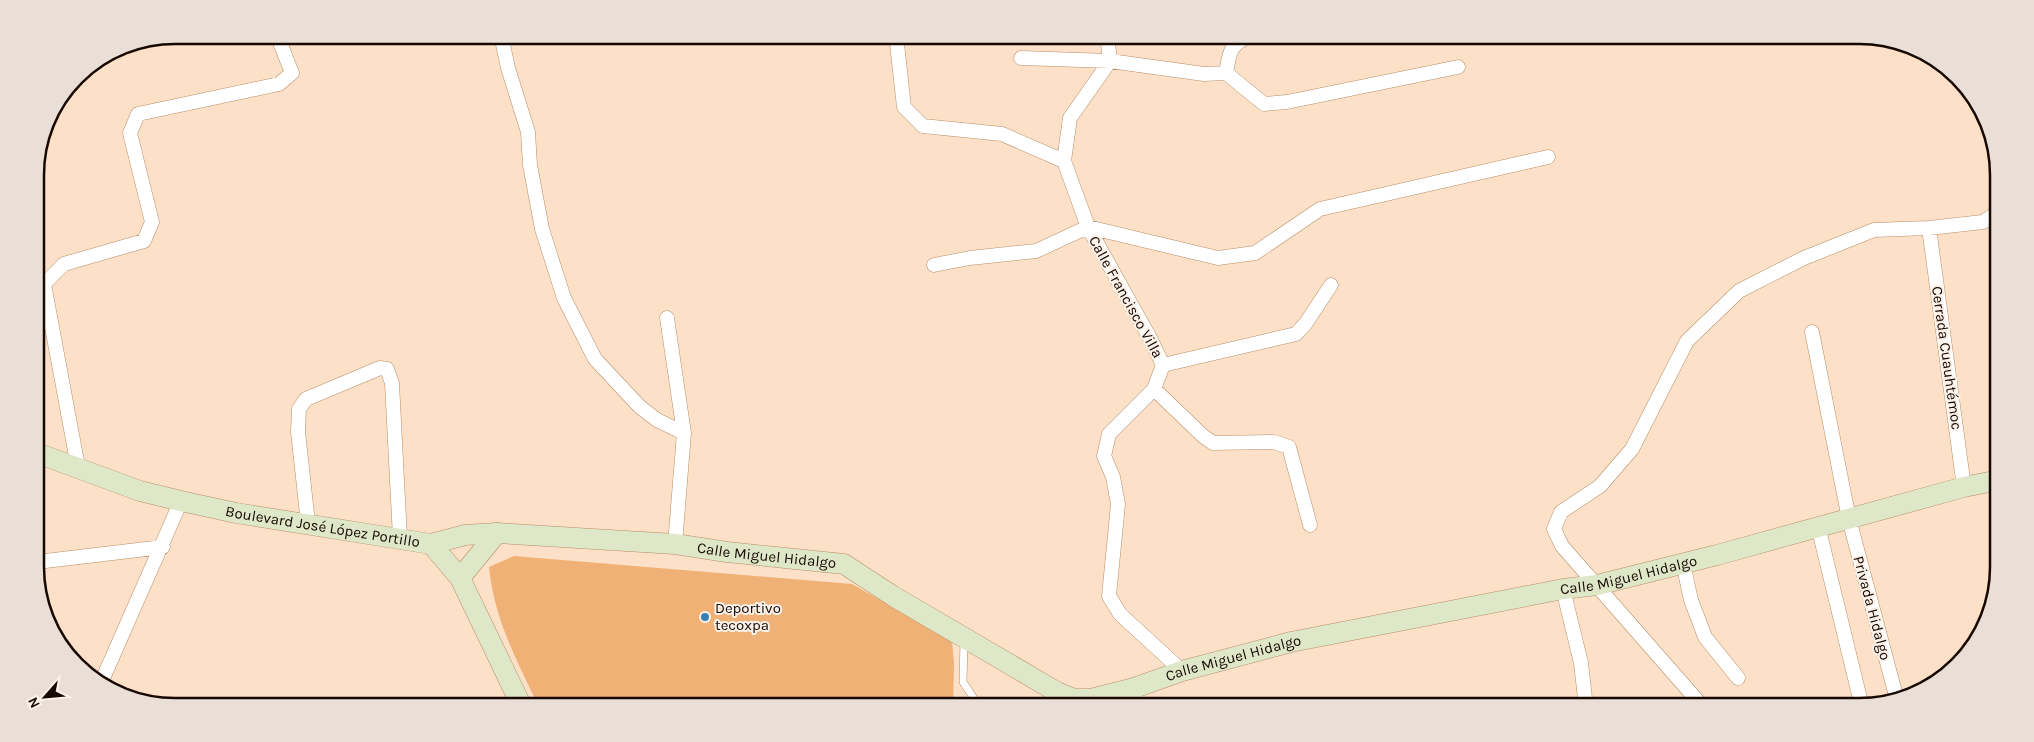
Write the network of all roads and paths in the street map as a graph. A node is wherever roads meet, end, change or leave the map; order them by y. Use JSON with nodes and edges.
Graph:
{"nodes":[{"id":1,"x":281,"y":44,"type":"edge"},
{"id":2,"x":503,"y":44,"type":"edge"},
{"id":3,"x":897,"y":44,"type":"edge"},
{"id":4,"x":1107,"y":44,"type":"edge"},
{"id":5,"x":1237,"y":44,"type":"edge"},
{"id":6,"x":1021,"y":58,"type":"dead end"},
{"id":7,"x":1110,"y":61,"type":"junction"},
{"id":8,"x":1458,"y":67,"type":"dead end"},
{"id":9,"x":1226,"y":73,"type":"junction"},
{"id":10,"x":1548,"y":157,"type":"dead end"},
{"id":11,"x":1064,"y":161,"type":"junction"},
{"id":12,"x":1990,"y":217,"type":"edge"},
{"id":13,"x":1088,"y":227,"type":"junction"},
{"id":14,"x":1929,"y":228,"type":"junction"},
{"id":15,"x":934,"y":265,"type":"dead end"},
{"id":16,"x":44,"y":284,"type":"edge"},
{"id":17,"x":44,"y":284,"type":"edge"},
{"id":18,"x":1331,"y":285,"type":"dead end"},
{"id":19,"x":667,"y":318,"type":"dead end"},
{"id":20,"x":1812,"y":332,"type":"dead end"},
{"id":21,"x":1163,"y":365,"type":"junction"},
{"id":22,"x":1154,"y":388,"type":"junction"},
{"id":23,"x":684,"y":433,"type":"junction"},
{"id":24,"x":44,"y":456,"type":"edge"},
{"id":25,"x":78,"y":468,"type":"junction"},
{"id":26,"x":1990,"y":482,"type":"edge"},
{"id":27,"x":1964,"y":487,"type":"junction"},
{"id":28,"x":181,"y":501,"type":"junction"},
{"id":29,"x":1849,"y":518,"type":"junction"},
{"id":30,"x":308,"y":523,"type":"junction"},
{"id":31,"x":1310,"y":524,"type":"dead end"},
{"id":32,"x":1818,"y":526,"type":"junction"},
{"id":33,"x":497,"y":533,"type":"junction"},
{"id":34,"x":400,"y":538,"type":"junction"},
{"id":35,"x":431,"y":544,"type":"junction"},
{"id":36,"x":675,"y":544,"type":"junction"},
{"id":37,"x":162,"y":547,"type":"junction"},
{"id":38,"x":44,"y":561,"type":"edge"},
{"id":39,"x":1683,"y":563,"type":"junction"},
{"id":40,"x":460,"y":578,"type":"junction"},
{"id":41,"x":1597,"y":584,"type":"junction"},
{"id":42,"x":1563,"y":589,"type":"junction"},
{"id":43,"x":964,"y":637,"type":"junction"},
{"id":44,"x":1182,"y":671,"type":"junction"},
{"id":45,"x":103,"y":677,"type":"edge"},
{"id":46,"x":1738,"y":678,"type":"dead end"},
{"id":47,"x":1134,"y":688,"type":"junction"},
{"id":48,"x":1895,"y":693,"type":"edge"},
{"id":49,"x":518,"y":698,"type":"edge"},
{"id":50,"x":974,"y":698,"type":"edge"},
{"id":51,"x":1072,"y":698,"type":"edge"},
{"id":52,"x":1095,"y":698,"type":"edge"},
{"id":53,"x":1138,"y":698,"type":"edge"},
{"id":54,"x":1585,"y":698,"type":"edge"},
{"id":55,"x":1695,"y":698,"type":"edge"},
{"id":56,"x":1860,"y":698,"type":"edge"}],
"edges":[{"from":1,"to":17,"type":"street"},
{"from":2,"to":23,"type":"street"},
{"from":3,"to":11,"type":"street"},
{"from":4,"to":7,"type":"street"},
{"from":5,"to":9,"type":"street"},
{"from":6,"to":7,"type":"street"},
{"from":7,"to":9,"type":"street"},
{"from":7,"to":11,"type":"street","name":"Calle Francisco Villa"},
{"from":8,"to":9,"type":"street"},
{"from":10,"to":13,"type":"street"},
{"from":11,"to":13,"type":"street","name":"Calle Francisco Villa"},
{"from":12,"to":14,"type":"street"},
{"from":13,"to":15,"type":"street"},
{"from":13,"to":21,"type":"street","name":"Calle Francisco Villa"},
{"from":14,"to":27,"type":"street","name":"Cerrada Cuauhtémoc"},
{"from":14,"to":41,"type":"street"},
{"from":16,"to":25,"type":"street"},
{"from":18,"to":21,"type":"street"},
{"from":19,"to":23,"type":"street"},
{"from":20,"to":29,"type":"street","name":"Privada Hidalgo"},
{"from":21,"to":22,"type":"street","name":"Calle Francisco Villa"},
{"from":22,"to":31,"type":"street"},
{"from":22,"to":44,"type":"street","name":"Calle Francisco Villa"},
{"from":23,"to":36,"type":"street"},
{"from":24,"to":25,"type":"street","name":"Boulevard José López Portillo"},
{"from":25,"to":28,"type":"street","name":"Boulevard José López Portillo"},
{"from":26,"to":27,"type":"street","name":"Calle Miguel Hidalgo"},
{"from":27,"to":29,"type":"street","name":"Calle Miguel Hidalgo"},
{"from":28,"to":30,"type":"street","name":"Boulevard José López Portillo"},
{"from":28,"to":37,"type":"street"},
{"from":29,"to":32,"type":"street","name":"Calle Miguel Hidalgo"},
{"from":29,"to":48,"type":"street","name":"Privada Hidalgo"},
{"from":30,"to":34,"type":"street","name":"Boulevard José López Portillo"},
{"from":30,"to":34,"type":"street"},
{"from":32,"to":39,"type":"street","name":"Calle Miguel Hidalgo"},
{"from":32,"to":56,"type":"street"},
{"from":33,"to":35,"type":"street","name":"Calle Miguel Hidalgo"},
{"from":33,"to":36,"type":"street","name":"Calle Miguel Hidalgo"},
{"from":33,"to":40,"type":"street"},
{"from":34,"to":35,"type":"street","name":"Boulevard José López Portillo"},
{"from":35,"to":40,"type":"street","name":"Boulevard José López Portillo"},
{"from":36,"to":43,"type":"street","name":"Calle Miguel Hidalgo"},
{"from":37,"to":38,"type":"street"},
{"from":37,"to":45,"type":"street"},
{"from":39,"to":41,"type":"street","name":"Calle Miguel Hidalgo"},
{"from":39,"to":46,"type":"street"},
{"from":40,"to":49,"type":"street","name":"Boulevard José López Portillo"},
{"from":41,"to":42,"type":"street","name":"Calle Miguel Hidalgo"},
{"from":41,"to":55,"type":"street"},
{"from":42,"to":44,"type":"street","name":"Calle Miguel Hidalgo"},
{"from":42,"to":54,"type":"street"},
{"from":43,"to":50,"type":"lane"},
{"from":43,"to":51,"type":"street","name":"Calle Miguel Hidalgo"},
{"from":44,"to":47,"type":"street","name":"Calle Miguel Hidalgo"},
{"from":47,"to":52,"type":"street","name":"Calle Miguel Hidalgo"},
{"from":47,"to":53,"type":"lane"}]}
